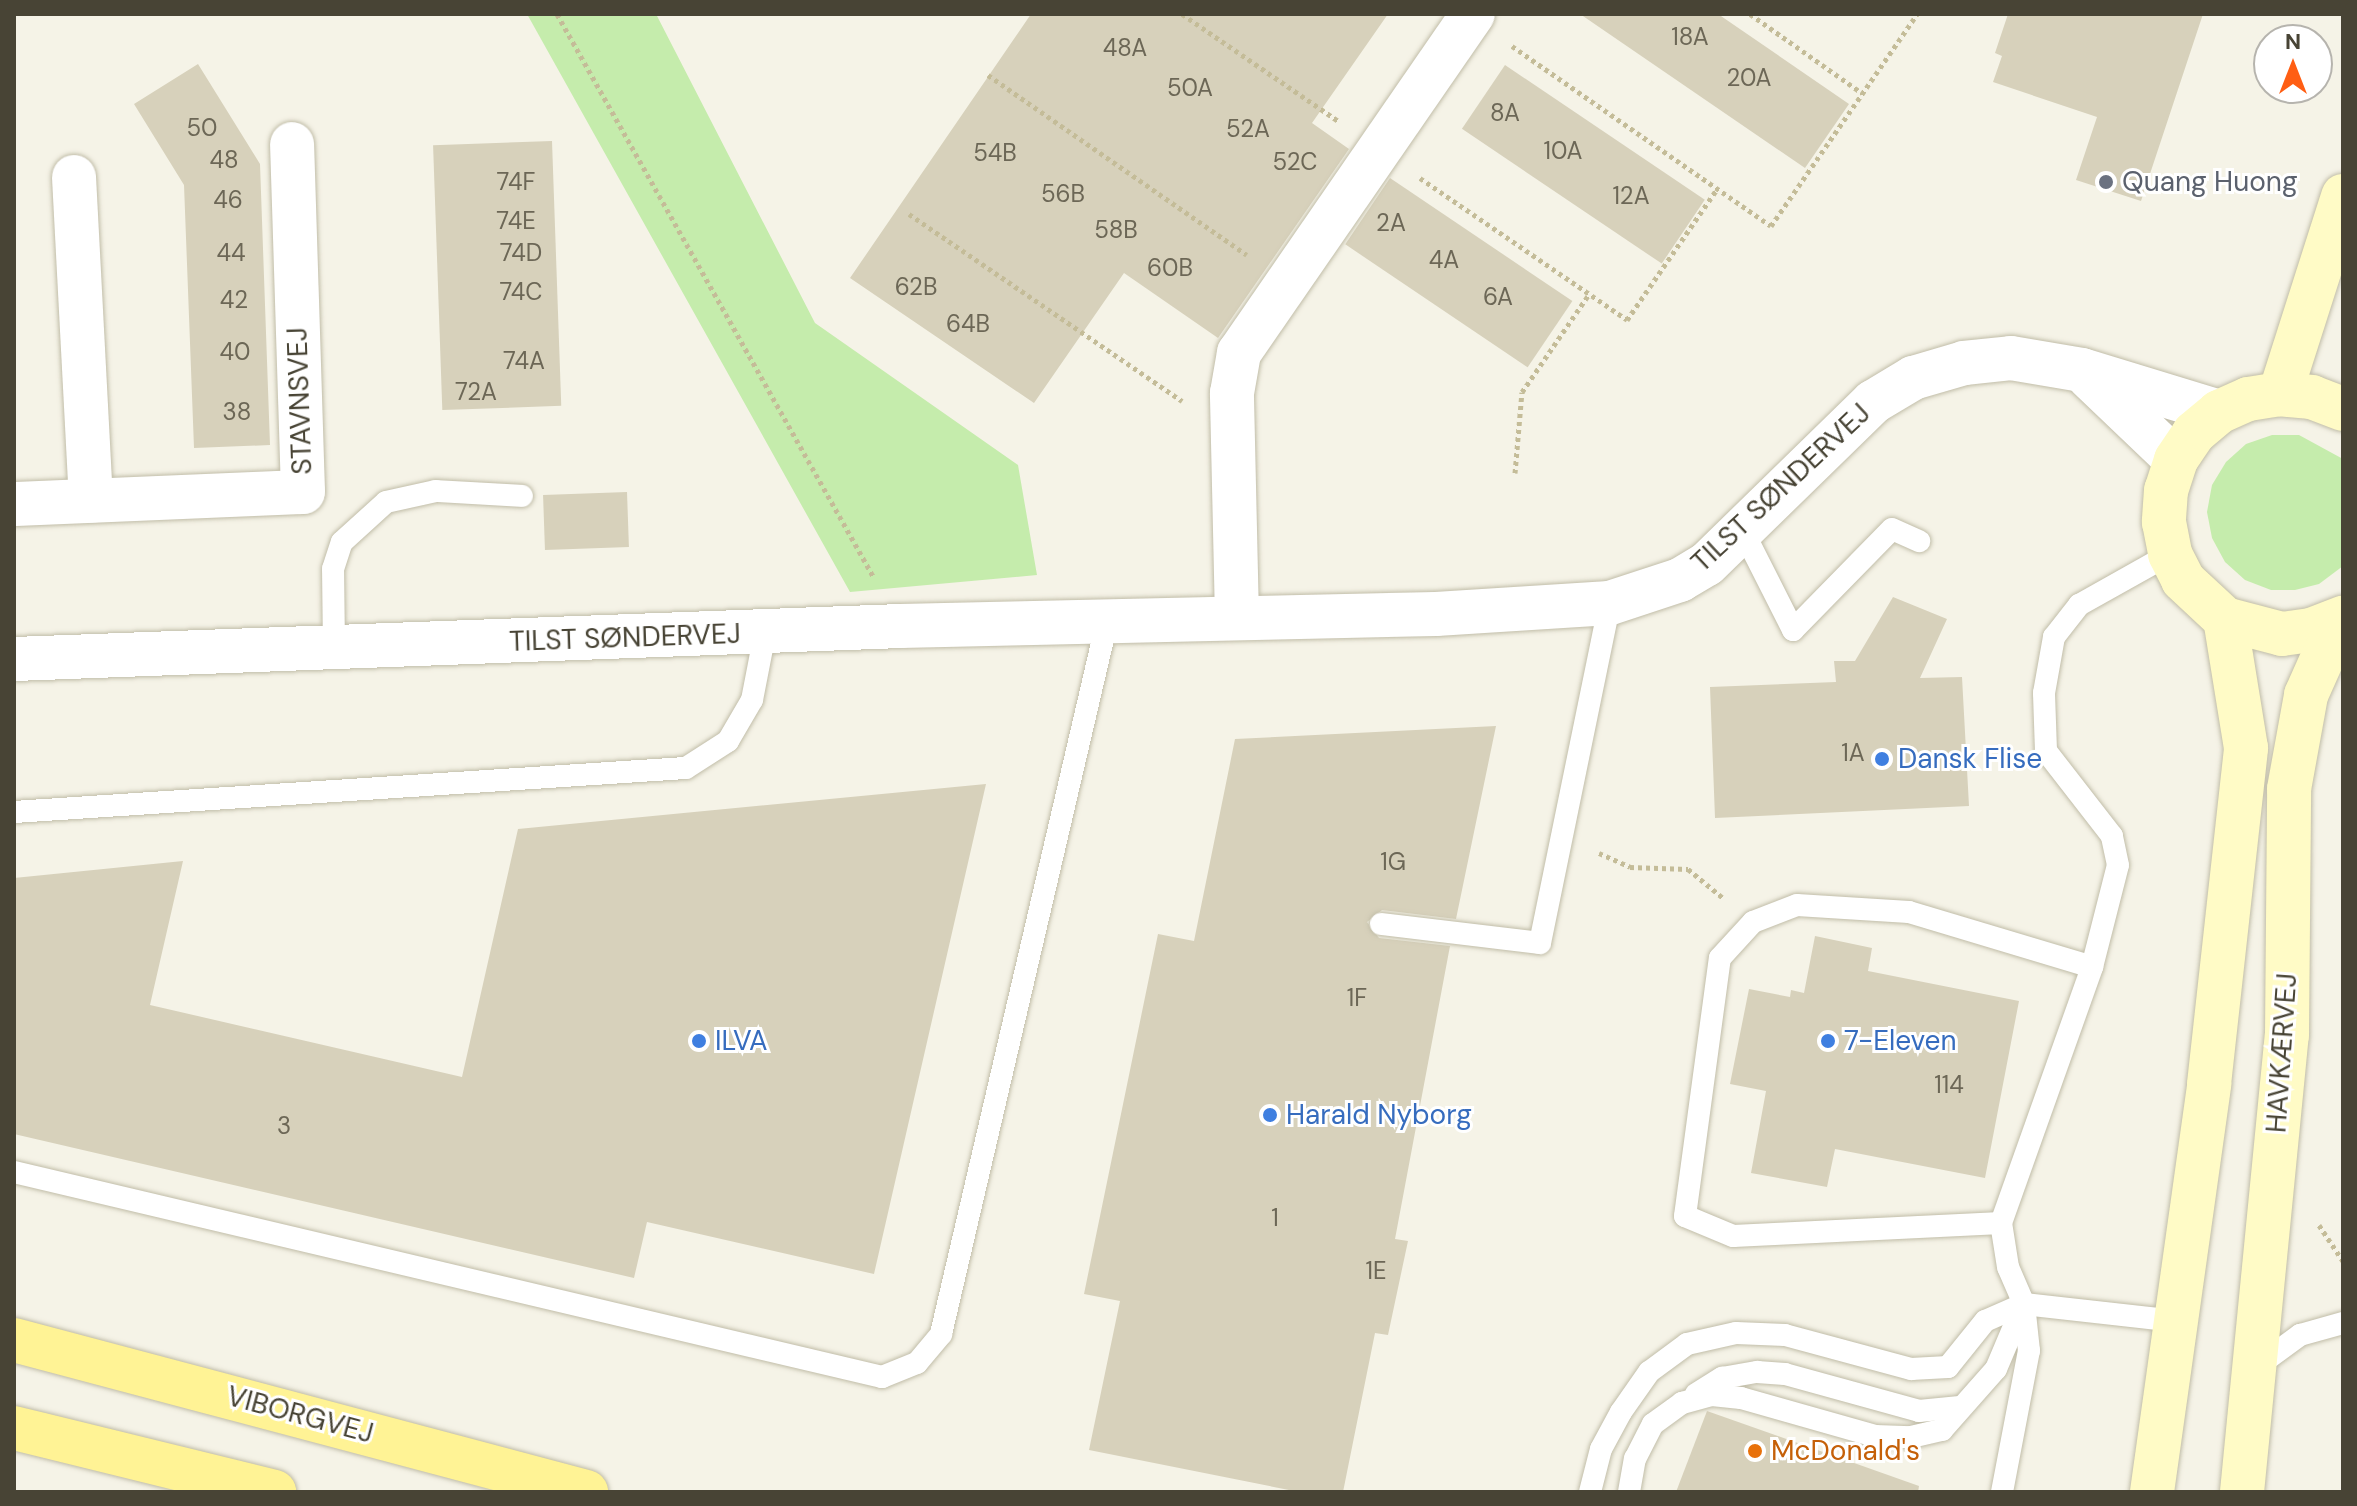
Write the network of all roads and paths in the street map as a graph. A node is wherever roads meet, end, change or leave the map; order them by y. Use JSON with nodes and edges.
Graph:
{"nodes":[{"id":1,"x":557,"y":14,"type":"edge"},
{"id":2,"x":1182,"y":14,"type":"edge"},
{"id":3,"x":1750,"y":14,"type":"edge"},
{"id":4,"x":1917,"y":14,"type":"edge"},
{"id":5,"x":1471,"y":16,"type":"edge"},
{"id":6,"x":988,"y":75,"type":"dead end"},
{"id":7,"x":1862,"y":93,"type":"junction"},
{"id":8,"x":292,"y":144,"type":"dead end"},
{"id":9,"x":1379,"y":150,"type":"junction"},
{"id":10,"x":74,"y":177,"type":"dead end"},
{"id":11,"x":1717,"y":189,"type":"junction"},
{"id":12,"x":2343,"y":196,"type":"edge"},
{"id":13,"x":909,"y":214,"type":"dead end"},
{"id":14,"x":1287,"y":283,"type":"junction"},
{"id":15,"x":1589,"y":294,"type":"junction"},
{"id":16,"x":2082,"y":370,"type":"junction"},
{"id":17,"x":2343,"y":379,"type":"edge"},
{"id":18,"x":2280,"y":394,"type":"junction"},
{"id":19,"x":1232,"y":407,"type":"junction"},
{"id":20,"x":2343,"y":409,"type":"edge"},
{"id":21,"x":2219,"y":412,"type":"junction"},
{"id":22,"x":2176,"y":460,"type":"junction"},
{"id":23,"x":1515,"y":473,"type":"dead end"},
{"id":24,"x":522,"y":496,"type":"dead end"},
{"id":25,"x":91,"y":501,"type":"junction"},
{"id":26,"x":14,"y":504,"type":"edge"},
{"id":27,"x":1743,"y":531,"type":"junction"},
{"id":28,"x":1919,"y":541,"type":"dead end"},
{"id":29,"x":2170,"y":554,"type":"junction"},
{"id":30,"x":1610,"y":603,"type":"junction"},
{"id":31,"x":1237,"y":618,"type":"junction"},
{"id":32,"x":2225,"y":619,"type":"junction"},
{"id":33,"x":2341,"y":619,"type":"edge"},
{"id":34,"x":1107,"y":622,"type":"junction"},
{"id":35,"x":900,"y":626,"type":"junction"},
{"id":36,"x":765,"y":633,"type":"junction"},
{"id":37,"x":334,"y":648,"type":"junction"},
{"id":38,"x":14,"y":659,"type":"edge"},
{"id":39,"x":14,"y":812,"type":"edge"},
{"id":40,"x":1562,"y":835,"type":"junction"},
{"id":41,"x":1753,"y":922,"type":"junction"},
{"id":42,"x":1381,"y":924,"type":"dead end"},
{"id":43,"x":2092,"y":967,"type":"junction"},
{"id":44,"x":14,"y":1172,"type":"edge"},
{"id":45,"x":2001,"y":1223,"type":"junction"},
{"id":46,"x":2024,"y":1304,"type":"junction"},
{"id":47,"x":2176,"y":1321,"type":"junction"},
{"id":48,"x":2343,"y":1323,"type":"edge"},
{"id":49,"x":14,"y":1340,"type":"edge"},
{"id":50,"x":2254,"y":1368,"type":"junction"},
{"id":51,"x":1682,"y":1403,"type":"junction"},
{"id":52,"x":1960,"y":1407,"type":"junction"},
{"id":53,"x":14,"y":1428,"type":"edge"},
{"id":54,"x":274,"y":1492,"type":"edge"},
{"id":55,"x":586,"y":1492,"type":"edge"},
{"id":56,"x":1590,"y":1492,"type":"edge"},
{"id":57,"x":1629,"y":1492,"type":"edge"},
{"id":58,"x":2002,"y":1492,"type":"edge"},
{"id":59,"x":2152,"y":1492,"type":"edge"},
{"id":60,"x":2242,"y":1492,"type":"edge"}],
"edges":[{"from":1,"to":35,"type":"path"},
{"from":2,"to":9,"type":"path"},
{"from":3,"to":7,"type":"path"},
{"from":4,"to":7,"type":"path"},
{"from":5,"to":9,"type":"street"},
{"from":5,"to":11,"type":"path"},
{"from":6,"to":14,"type":"path"},
{"from":7,"to":11,"type":"path"},
{"from":8,"to":25,"type":"street","name":"STAVNSVEJ"},
{"from":9,"to":14,"type":"street"},
{"from":9,"to":15,"type":"path"},
{"from":10,"to":25,"type":"street"},
{"from":11,"to":15,"type":"path"},
{"from":12,"to":18,"type":"street"},
{"from":13,"to":19,"type":"path"},
{"from":14,"to":19,"type":"street"},
{"from":15,"to":23,"type":"path"},
{"from":16,"to":21,"type":"street","name":"TILST SØNDERVEJ"},
{"from":16,"to":22,"type":"street"},
{"from":16,"to":27,"type":"street","name":"TILST SØNDERVEJ"},
{"from":17,"to":20,"type":"street"},
{"from":18,"to":20,"type":"street"},
{"from":18,"to":21,"type":"street"},
{"from":19,"to":31,"type":"street"},
{"from":21,"to":22,"type":"street"},
{"from":22,"to":29,"type":"street"},
{"from":24,"to":37,"type":"lane"},
{"from":25,"to":26,"type":"street","name":"STAVNSVEJ"},
{"from":27,"to":28,"type":"lane"},
{"from":27,"to":30,"type":"street","name":"TILST SØNDERVEJ"},
{"from":29,"to":32,"type":"street"},
{"from":29,"to":43,"type":"lane"},
{"from":30,"to":31,"type":"street","name":"TILST SØNDERVEJ"},
{"from":30,"to":40,"type":"lane"},
{"from":31,"to":34,"type":"street","name":"TILST SØNDERVEJ"},
{"from":32,"to":33,"type":"street"},
{"from":32,"to":47,"type":"street"},
{"from":33,"to":50,"type":"street","name":"HAVKÆRVEJ"},
{"from":34,"to":35,"type":"street","name":"TILST SØNDERVEJ"},
{"from":34,"to":44,"type":"lane"},
{"from":35,"to":36,"type":"street","name":"TILST SØNDERVEJ"},
{"from":36,"to":37,"type":"street","name":"TILST SØNDERVEJ"},
{"from":36,"to":39,"type":"lane"},
{"from":37,"to":38,"type":"street","name":"TILST SØNDERVEJ"},
{"from":40,"to":41,"type":"path"},
{"from":40,"to":42,"type":"lane"},
{"from":41,"to":43,"type":"lane"},
{"from":41,"to":45,"type":"lane"},
{"from":43,"to":45,"type":"lane"},
{"from":45,"to":46,"type":"lane"},
{"from":46,"to":47,"type":"lane"},
{"from":46,"to":52,"type":"lane"},
{"from":46,"to":56,"type":"lane"},
{"from":46,"to":58,"type":"lane"},
{"from":47,"to":59,"type":"street"},
{"from":48,"to":50,"type":"lane"},
{"from":49,"to":55,"type":"main road","name":"VIBORGVEJ"},
{"from":50,"to":60,"type":"street","name":"HAVKÆRVEJ"},
{"from":51,"to":52,"type":"lane"},
{"from":51,"to":52,"type":"lane"},
{"from":51,"to":57,"type":"lane"},
{"from":53,"to":54,"type":"main road"}]}
